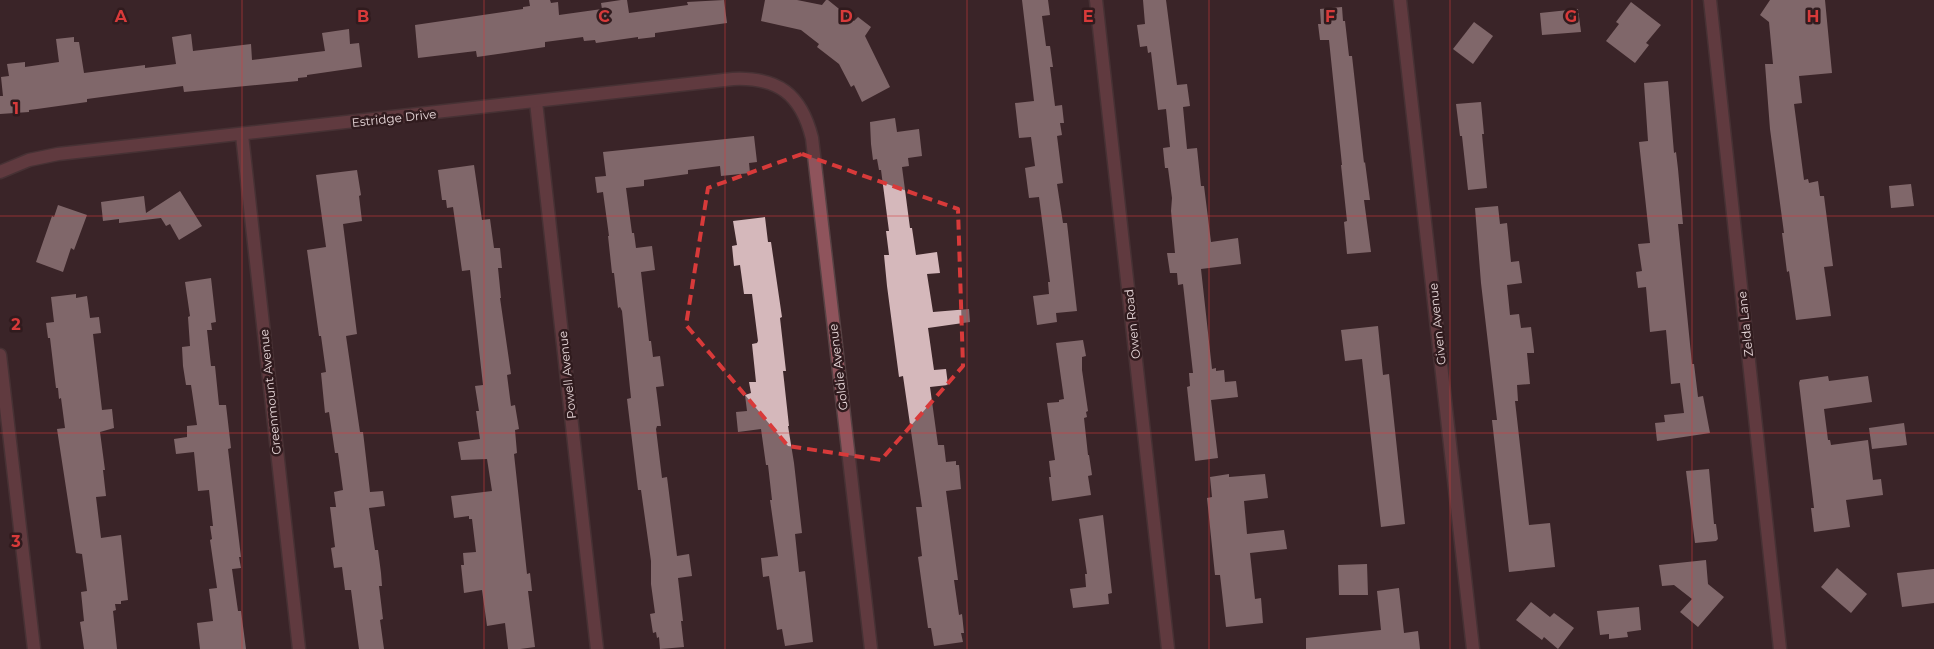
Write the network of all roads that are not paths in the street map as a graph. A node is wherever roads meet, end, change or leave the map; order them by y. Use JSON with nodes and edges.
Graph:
{"nodes":[{"id":1,"x":1096,"y":0,"type":"edge"},
{"id":2,"x":1400,"y":0,"type":"edge"},
{"id":3,"x":1710,"y":0,"type":"edge"},
{"id":4,"x":787,"y":93,"type":"joint"},
{"id":5,"x":536,"y":102,"type":"junction"},
{"id":6,"x":242,"y":135,"type":"junction"},
{"id":7,"x":0,"y":172,"type":"edge"},
{"id":8,"x":0,"y":355,"type":"edge"},
{"id":9,"x":34,"y":649,"type":"edge"},
{"id":10,"x":299,"y":649,"type":"edge"},
{"id":11,"x":597,"y":649,"type":"edge"},
{"id":12,"x":871,"y":649,"type":"edge"},
{"id":13,"x":1168,"y":649,"type":"edge"},
{"id":14,"x":1474,"y":649,"type":"edge"},
{"id":15,"x":1780,"y":649,"type":"edge"}],
"edges":[{"from":1,"to":13,"type":"street","name":"Owen Road"},
{"from":2,"to":14,"type":"street","name":"Given Avenue"},
{"from":3,"to":15,"type":"street","name":"Zelda Lane"},
{"from":4,"to":5,"type":"street","name":"Estridge Drive"},
{"from":4,"to":12,"type":"street","name":"Goldie Avenue"},
{"from":5,"to":6,"type":"street","name":"Estridge Drive"},
{"from":5,"to":11,"type":"street","name":"Powell Avenue"},
{"from":6,"to":7,"type":"street","name":"Estridge Drive"},
{"from":6,"to":10,"type":"street","name":"Greenmount Avenue"},
{"from":8,"to":9,"type":"street"}]}
